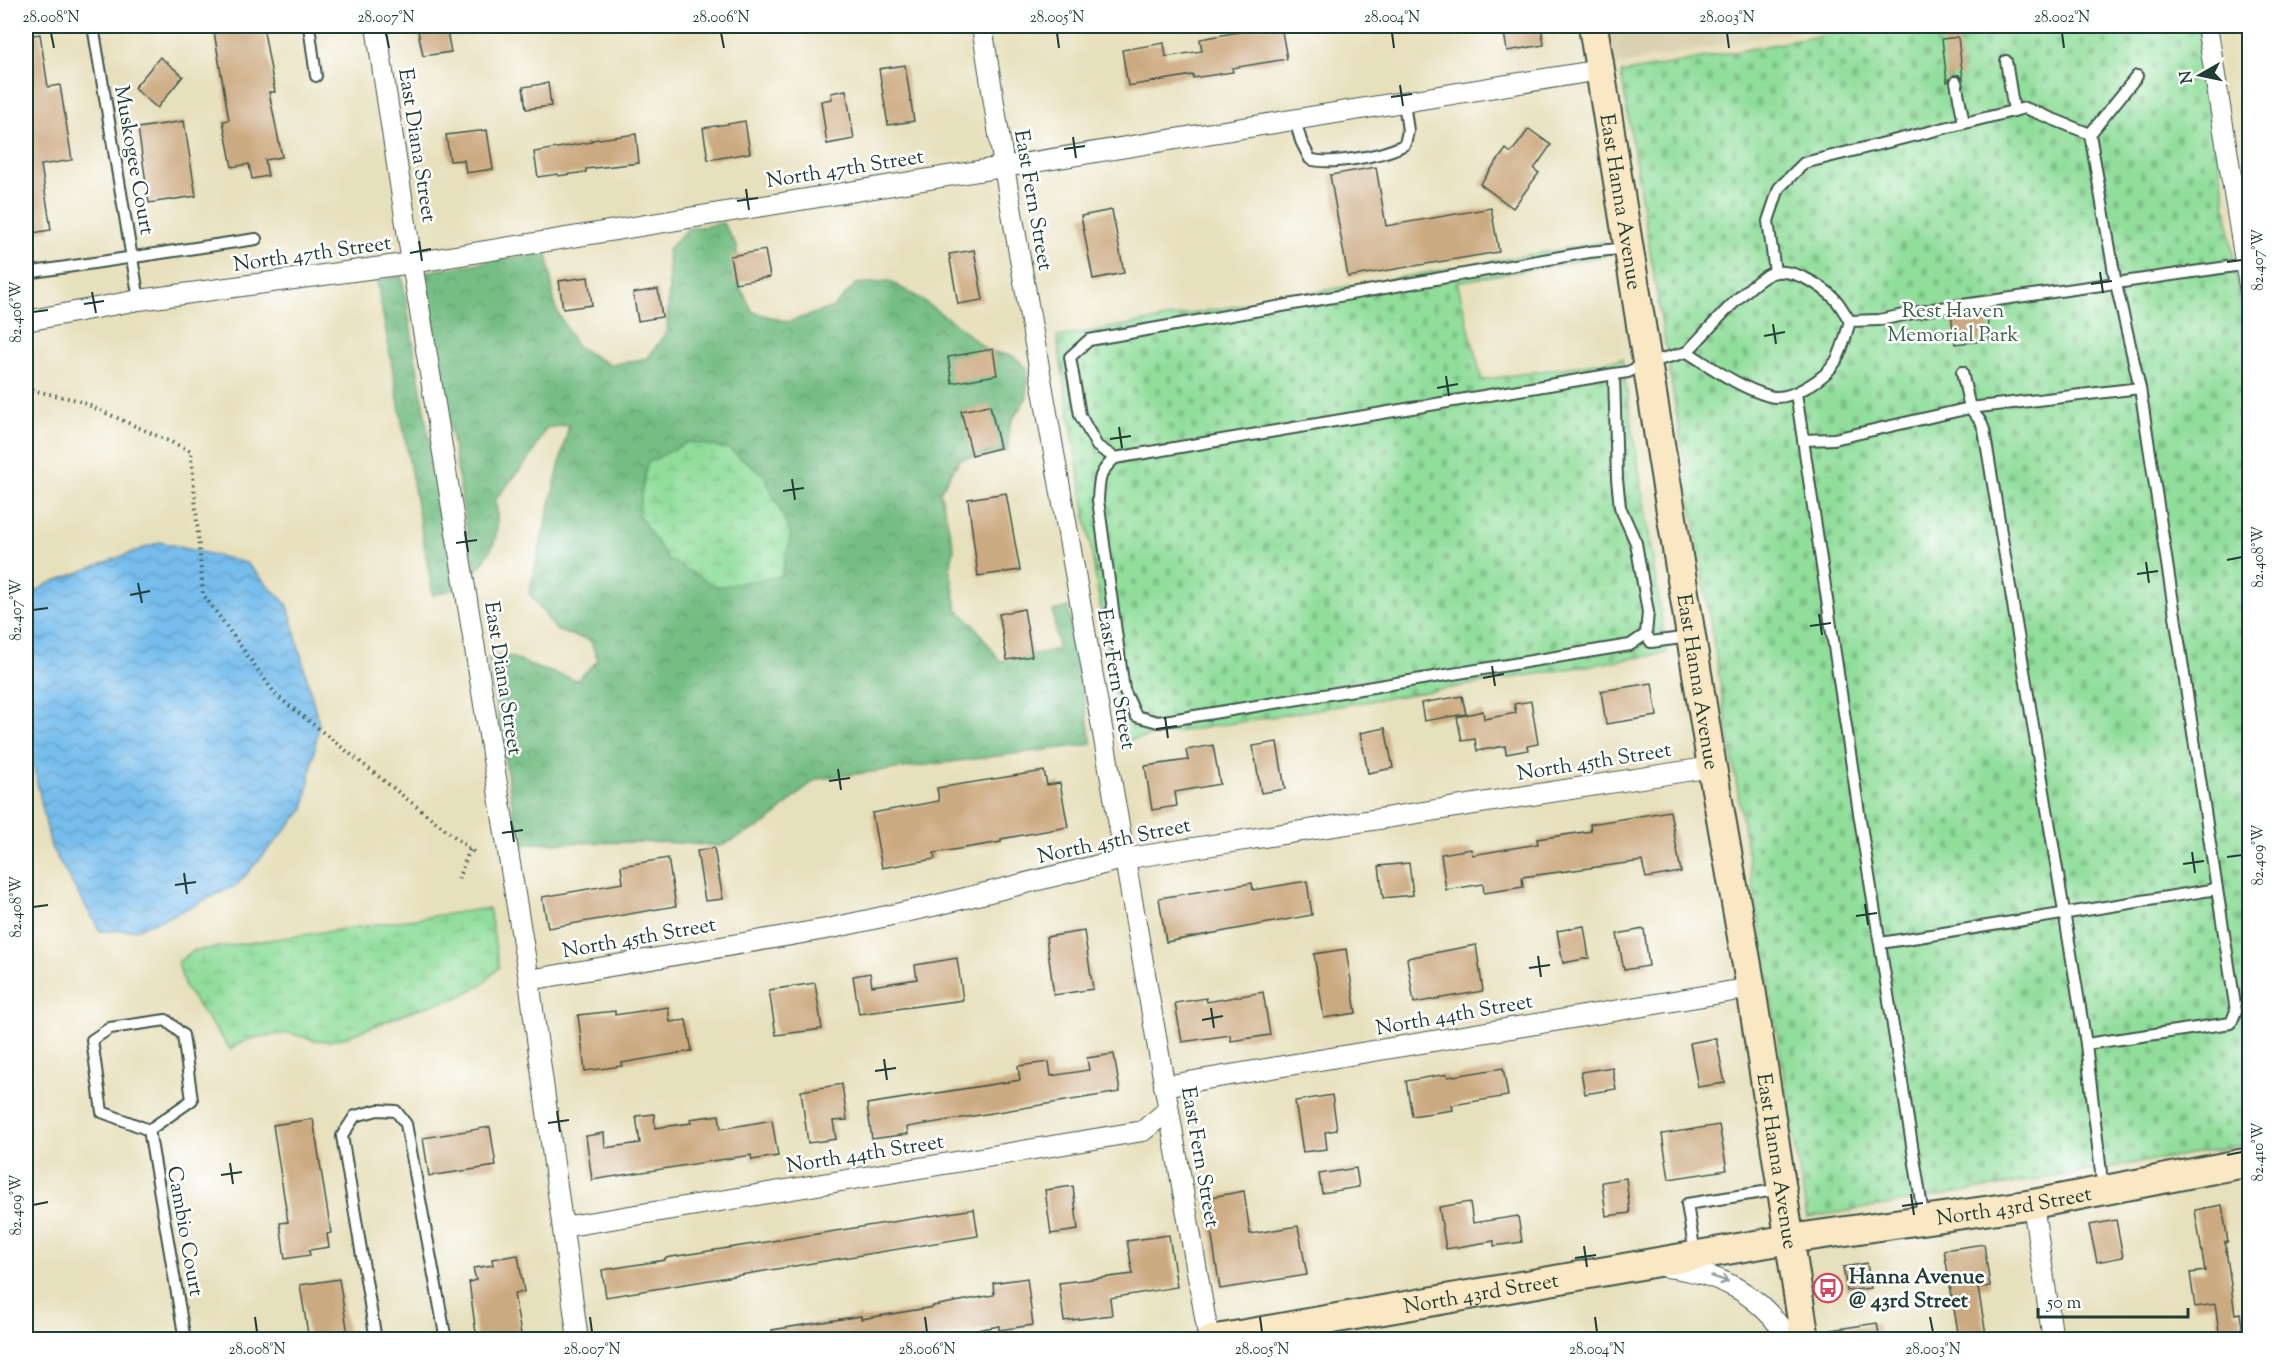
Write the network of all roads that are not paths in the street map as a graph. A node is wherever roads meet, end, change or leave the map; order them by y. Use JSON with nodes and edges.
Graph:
{"nodes":[{"id":1,"x":93,"y":26,"type":"edge"},
{"id":2,"x":309,"y":26,"type":"edge"},
{"id":3,"x":376,"y":26,"type":"edge"},
{"id":4,"x":982,"y":26,"type":"edge"},
{"id":5,"x":1593,"y":26,"type":"edge"},
{"id":6,"x":2207,"y":26,"type":"edge"},
{"id":7,"x":2006,"y":61,"type":"dead end"},
{"id":8,"x":1600,"y":70,"type":"junction"},
{"id":9,"x":316,"y":76,"type":"dead end"},
{"id":10,"x":2137,"y":76,"type":"dead end"},
{"id":11,"x":1956,"y":82,"type":"dead end"},
{"id":12,"x":1404,"y":102,"type":"junction"},
{"id":13,"x":2014,"y":111,"type":"junction"},
{"id":14,"x":1295,"y":120,"type":"junction"},
{"id":15,"x":1964,"y":123,"type":"junction"},
{"id":16,"x":2090,"y":134,"type":"junction"},
{"id":17,"x":1004,"y":167,"type":"junction"},
{"id":18,"x":256,"y":238,"type":"dead end"},
{"id":19,"x":1629,"y":248,"type":"junction"},
{"id":20,"x":132,"y":257,"type":"junction"},
{"id":21,"x":412,"y":263,"type":"junction"},
{"id":22,"x":2247,"y":264,"type":"edge"},
{"id":23,"x":1775,"y":272,"type":"junction"},
{"id":24,"x":26,"y":273,"type":"edge"},
{"id":25,"x":2116,"y":284,"type":"junction"},
{"id":26,"x":2250,"y":292,"type":"edge"},
{"id":27,"x":140,"y":300,"type":"junction"},
{"id":28,"x":26,"y":321,"type":"edge"},
{"id":29,"x":1850,"y":321,"type":"junction"},
{"id":30,"x":1687,"y":352,"type":"junction"},
{"id":31,"x":1647,"y":363,"type":"junction"},
{"id":32,"x":1962,"y":372,"type":"dead end"},
{"id":33,"x":1614,"y":374,"type":"junction"},
{"id":34,"x":2140,"y":388,"type":"junction"},
{"id":35,"x":1796,"y":393,"type":"junction"},
{"id":36,"x":1970,"y":408,"type":"junction"},
{"id":37,"x":1803,"y":440,"type":"junction"},
{"id":38,"x":1115,"y":458,"type":"junction"},
{"id":39,"x":1646,"y":634,"type":"junction"},
{"id":40,"x":1691,"y":637,"type":"junction"},
{"id":41,"x":1712,"y":767,"type":"junction"},
{"id":42,"x":1123,"y":859,"type":"junction"},
{"id":43,"x":2217,"y":889,"type":"junction"},
{"id":44,"x":2064,"y":915,"type":"junction"},
{"id":45,"x":1881,"y":943,"type":"junction"},
{"id":46,"x":529,"y":980,"type":"junction"},
{"id":47,"x":1751,"y":988,"type":"junction"},
{"id":48,"x":2086,"y":1044,"type":"junction"},
{"id":49,"x":1164,"y":1086,"type":"junction"},
{"id":50,"x":1168,"y":1110,"type":"junction"},
{"id":51,"x":149,"y":1130,"type":"junction"},
{"id":52,"x":2250,"y":1162,"type":"edge"},
{"id":53,"x":1783,"y":1189,"type":"junction"},
{"id":54,"x":2103,"y":1190,"type":"junction"},
{"id":55,"x":2033,"y":1204,"type":"junction"},
{"id":56,"x":1924,"y":1220,"type":"junction"},
{"id":57,"x":563,"y":1227,"type":"junction"},
{"id":58,"x":1791,"y":1239,"type":"junction"},
{"id":59,"x":1696,"y":1256,"type":"junction"},
{"id":60,"x":1642,"y":1265,"type":"junction"},
{"id":61,"x":185,"y":1340,"type":"edge"},
{"id":62,"x":376,"y":1340,"type":"edge"},
{"id":63,"x":446,"y":1340,"type":"edge"},
{"id":64,"x":578,"y":1340,"type":"edge"},
{"id":65,"x":1210,"y":1340,"type":"edge"},
{"id":66,"x":1789,"y":1340,"type":"edge"},
{"id":67,"x":1805,"y":1340,"type":"edge"},
{"id":68,"x":2053,"y":1340,"type":"edge"}],
"edges":[{"from":1,"to":20,"type":"lane","name":"Muskogee Court"},
{"from":2,"to":9,"type":"lane"},
{"from":3,"to":21,"type":"street","name":"East Diana Street"},
{"from":4,"to":17,"type":"street","name":"East Fern Street"},
{"from":5,"to":8,"type":"street","name":"East Hanna Avenue"},
{"from":6,"to":22,"type":"street"},
{"from":7,"to":13,"type":"lane"},
{"from":8,"to":12,"type":"street","name":"North 47th Street"},
{"from":8,"to":19,"type":"street","name":"East Hanna Avenue"},
{"from":10,"to":16,"type":"lane"},
{"from":11,"to":15,"type":"lane"},
{"from":12,"to":14,"type":"street","name":"North 47th Street"},
{"from":12,"to":14,"type":"lane"},
{"from":13,"to":15,"type":"lane"},
{"from":13,"to":16,"type":"lane"},
{"from":14,"to":17,"type":"street","name":"North 47th Street"},
{"from":15,"to":23,"type":"lane"},
{"from":16,"to":25,"type":"lane"},
{"from":17,"to":21,"type":"street","name":"North 47th Street"},
{"from":17,"to":42,"type":"street","name":"East Fern Street"},
{"from":18,"to":20,"type":"lane"},
{"from":19,"to":31,"type":"street","name":"East Hanna Avenue"},
{"from":19,"to":38,"type":"lane"},
{"from":20,"to":24,"type":"lane"},
{"from":20,"to":27,"type":"lane","name":"Muskogee Court"},
{"from":21,"to":27,"type":"street","name":"North 47th Street"},
{"from":21,"to":46,"type":"street","name":"East Diana Street"},
{"from":22,"to":25,"type":"lane"},
{"from":22,"to":26,"type":"street"},
{"from":23,"to":29,"type":"lane"},
{"from":23,"to":30,"type":"lane"},
{"from":25,"to":29,"type":"lane"},
{"from":25,"to":34,"type":"lane"},
{"from":27,"to":28,"type":"street","name":"North 47th Street"},
{"from":29,"to":35,"type":"lane"},
{"from":30,"to":31,"type":"lane"},
{"from":30,"to":35,"type":"lane"},
{"from":31,"to":33,"type":"lane"},
{"from":31,"to":40,"type":"street","name":"East Hanna Avenue"},
{"from":32,"to":36,"type":"lane"},
{"from":33,"to":38,"type":"lane"},
{"from":33,"to":39,"type":"lane"},
{"from":34,"to":36,"type":"lane"},
{"from":34,"to":43,"type":"lane"},
{"from":35,"to":37,"type":"lane"},
{"from":36,"to":37,"type":"lane"},
{"from":36,"to":44,"type":"lane"},
{"from":37,"to":45,"type":"lane"},
{"from":38,"to":39,"type":"lane"},
{"from":39,"to":40,"type":"lane"},
{"from":40,"to":41,"type":"street","name":"East Hanna Avenue"},
{"from":41,"to":42,"type":"street","name":"North 45th Street"},
{"from":41,"to":47,"type":"street","name":"East Hanna Avenue"},
{"from":42,"to":46,"type":"street","name":"North 45th Street"},
{"from":42,"to":49,"type":"street","name":"East Fern Street"},
{"from":43,"to":44,"type":"lane"},
{"from":43,"to":48,"type":"lane"},
{"from":44,"to":45,"type":"lane"},
{"from":44,"to":48,"type":"lane"},
{"from":45,"to":56,"type":"lane"},
{"from":46,"to":57,"type":"street","name":"East Diana Street"},
{"from":47,"to":49,"type":"street","name":"North 44th Street"},
{"from":47,"to":53,"type":"street","name":"East Hanna Avenue"},
{"from":48,"to":54,"type":"lane"},
{"from":49,"to":50,"type":"street","name":"East Fern Street"},
{"from":50,"to":57,"type":"street","name":"North 44th Street"},
{"from":50,"to":65,"type":"street","name":"East Fern Street"},
{"from":51,"to":51,"type":"lane"},
{"from":51,"to":61,"type":"lane","name":"Cambio Court"},
{"from":52,"to":54,"type":"street","name":"North 43rd Street"},
{"from":53,"to":58,"type":"street","name":"East Hanna Avenue"},
{"from":53,"to":59,"type":"lane"},
{"from":54,"to":55,"type":"street","name":"North 43rd Street"},
{"from":55,"to":56,"type":"street","name":"North 43rd Street"},
{"from":55,"to":68,"type":"street"},
{"from":56,"to":58,"type":"street","name":"North 43rd Street"},
{"from":57,"to":64,"type":"street","name":"East Diana Street"},
{"from":58,"to":59,"type":"street","name":"North 43rd Street"},
{"from":58,"to":67,"type":"street","name":"East Hanna Avenue"},
{"from":59,"to":60,"type":"street","name":"North 43rd Street"},
{"from":60,"to":65,"type":"street","name":"North 43rd Street"},
{"from":60,"to":66,"type":"street","one_way":true},
{"from":62,"to":63,"type":"lane"}]}
